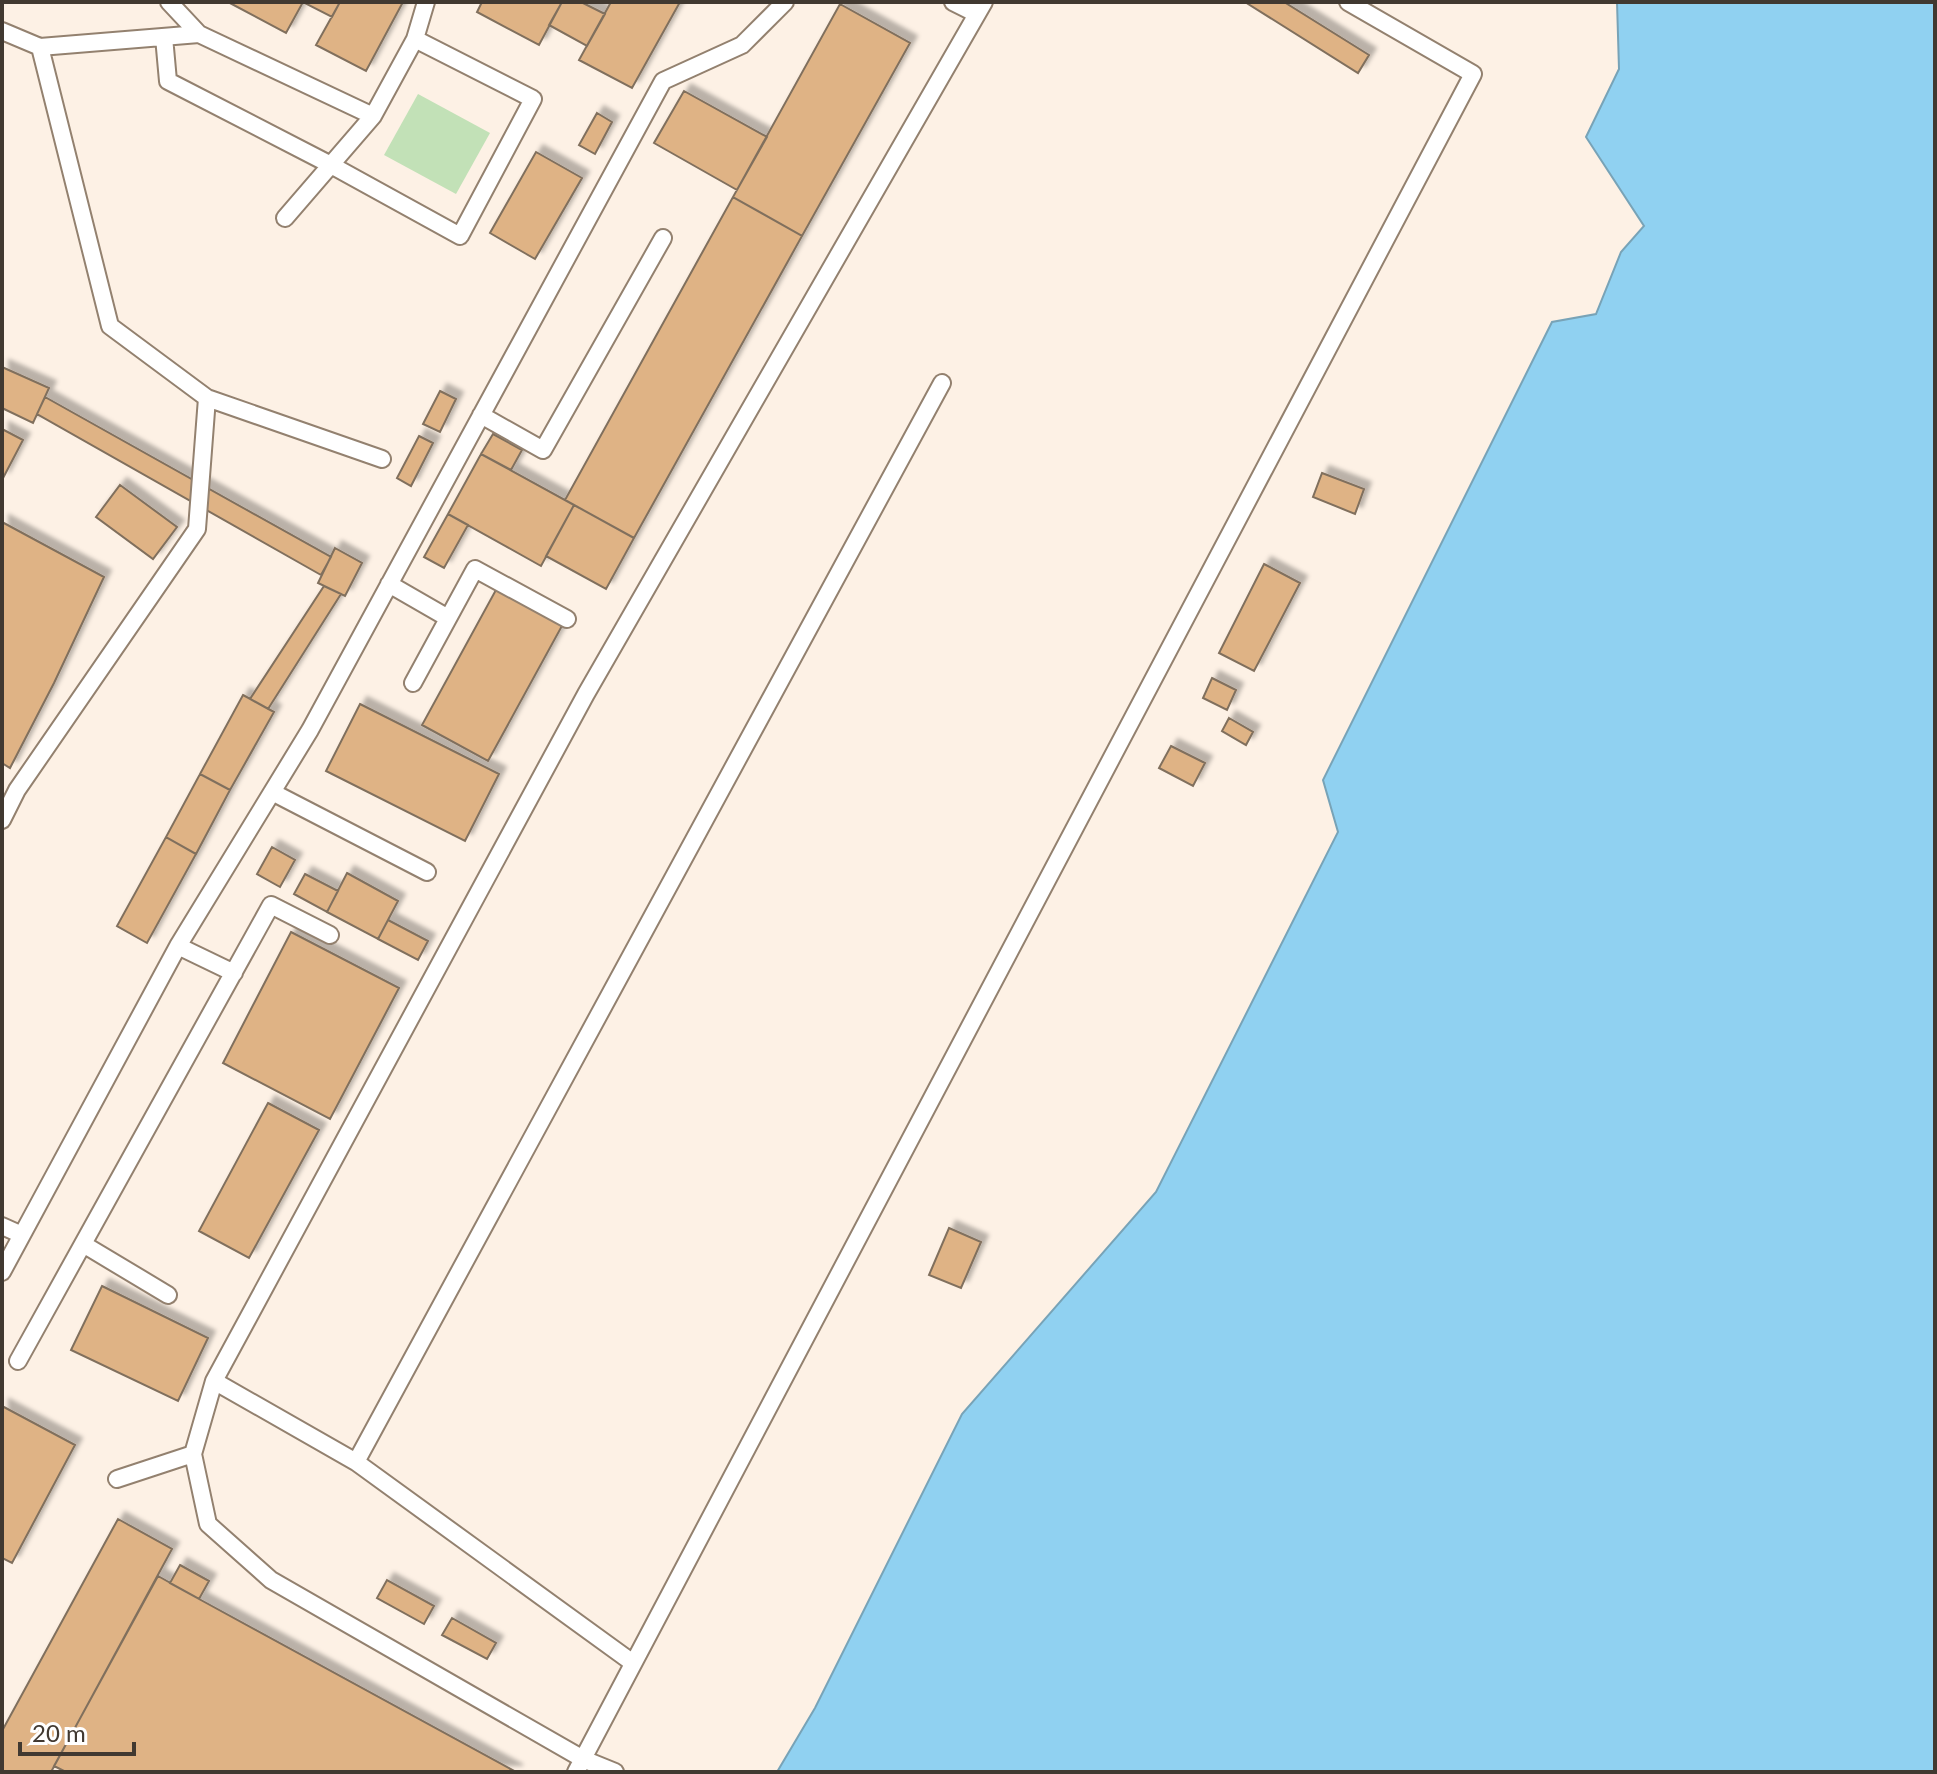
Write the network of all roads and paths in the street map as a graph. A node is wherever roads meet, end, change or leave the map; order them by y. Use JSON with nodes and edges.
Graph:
{"nodes":[{"id":1,"x":169,"y":2,"type":"edge"},
{"id":2,"x":426,"y":2,"type":"edge"},
{"id":3,"x":785,"y":2,"type":"edge"},
{"id":4,"x":953,"y":2,"type":"edge"},
{"id":5,"x":1348,"y":2,"type":"edge"},
{"id":6,"x":981,"y":8,"type":"edge"},
{"id":7,"x":2,"y":31,"type":"edge"},
{"id":8,"x":199,"y":34,"type":"junction"},
{"id":9,"x":164,"y":37,"type":"junction"},
{"id":10,"x":415,"y":39,"type":"junction"},
{"id":11,"x":40,"y":47,"type":"junction"},
{"id":12,"x":373,"y":116,"type":"junction"},
{"id":13,"x":331,"y":165,"type":"junction"},
{"id":14,"x":285,"y":218,"type":"dead end"},
{"id":15,"x":663,"y":238,"type":"dead end"},
{"id":16,"x":942,"y":383,"type":"dead end"},
{"id":17,"x":207,"y":398,"type":"junction"},
{"id":18,"x":481,"y":415,"type":"junction"},
{"id":19,"x":382,"y":459,"type":"dead end"},
{"id":20,"x":389,"y":584,"type":"junction"},
{"id":21,"x":448,"y":618,"type":"junction"},
{"id":22,"x":567,"y":619,"type":"dead end"},
{"id":23,"x":413,"y":683,"type":"dead end"},
{"id":24,"x":10,"y":789,"type":"edge"},
{"id":25,"x":272,"y":792,"type":"junction"},
{"id":26,"x":2,"y":820,"type":"edge"},
{"id":27,"x":427,"y":872,"type":"dead end"},
{"id":28,"x":330,"y":935,"type":"dead end"},
{"id":29,"x":178,"y":946,"type":"junction"},
{"id":30,"x":234,"y":973,"type":"junction"},
{"id":31,"x":2,"y":1226,"type":"edge"},
{"id":32,"x":22,"y":1235,"type":"junction"},
{"id":33,"x":83,"y":1244,"type":"junction"},
{"id":34,"x":2,"y":1272,"type":"edge"},
{"id":35,"x":168,"y":1295,"type":"dead end"},
{"id":36,"x":18,"y":1361,"type":"dead end"},
{"id":37,"x":214,"y":1381,"type":"junction"},
{"id":38,"x":193,"y":1454,"type":"junction"},
{"id":39,"x":356,"y":1462,"type":"junction"},
{"id":40,"x":117,"y":1479,"type":"dead end"},
{"id":41,"x":633,"y":1663,"type":"junction"},
{"id":42,"x":579,"y":1766,"type":"edge"},
{"id":43,"x":615,"y":1772,"type":"edge"}],
"edges":[{"from":1,"to":8,"type":"lane"},
{"from":2,"to":10,"type":"lane"},
{"from":3,"to":18,"type":"lane"},
{"from":4,"to":6,"type":"lane"},
{"from":5,"to":41,"type":"lane"},
{"from":6,"to":37,"type":"lane"},
{"from":7,"to":11,"type":"lane"},
{"from":8,"to":9,"type":"lane"},
{"from":8,"to":12,"type":"lane"},
{"from":9,"to":11,"type":"lane"},
{"from":9,"to":13,"type":"lane"},
{"from":10,"to":12,"type":"lane"},
{"from":10,"to":13,"type":"lane"},
{"from":11,"to":17,"type":"lane"},
{"from":12,"to":13,"type":"lane"},
{"from":13,"to":14,"type":"lane"},
{"from":15,"to":18,"type":"lane"},
{"from":16,"to":39,"type":"lane"},
{"from":17,"to":19,"type":"lane"},
{"from":17,"to":24,"type":"lane"},
{"from":18,"to":20,"type":"lane"},
{"from":20,"to":21,"type":"lane"},
{"from":20,"to":25,"type":"lane"},
{"from":21,"to":22,"type":"lane"},
{"from":21,"to":23,"type":"lane"},
{"from":24,"to":26,"type":"lane"},
{"from":25,"to":27,"type":"lane"},
{"from":25,"to":29,"type":"lane"},
{"from":28,"to":30,"type":"lane"},
{"from":29,"to":30,"type":"lane"},
{"from":29,"to":32,"type":"lane"},
{"from":30,"to":33,"type":"lane"},
{"from":31,"to":32,"type":"lane"},
{"from":32,"to":34,"type":"lane"},
{"from":33,"to":35,"type":"lane"},
{"from":33,"to":36,"type":"lane"},
{"from":37,"to":38,"type":"lane"},
{"from":37,"to":39,"type":"lane"},
{"from":38,"to":40,"type":"lane"},
{"from":38,"to":42,"type":"lane"},
{"from":39,"to":41,"type":"lane"},
{"from":41,"to":42,"type":"lane"},
{"from":42,"to":43,"type":"lane"}]}
